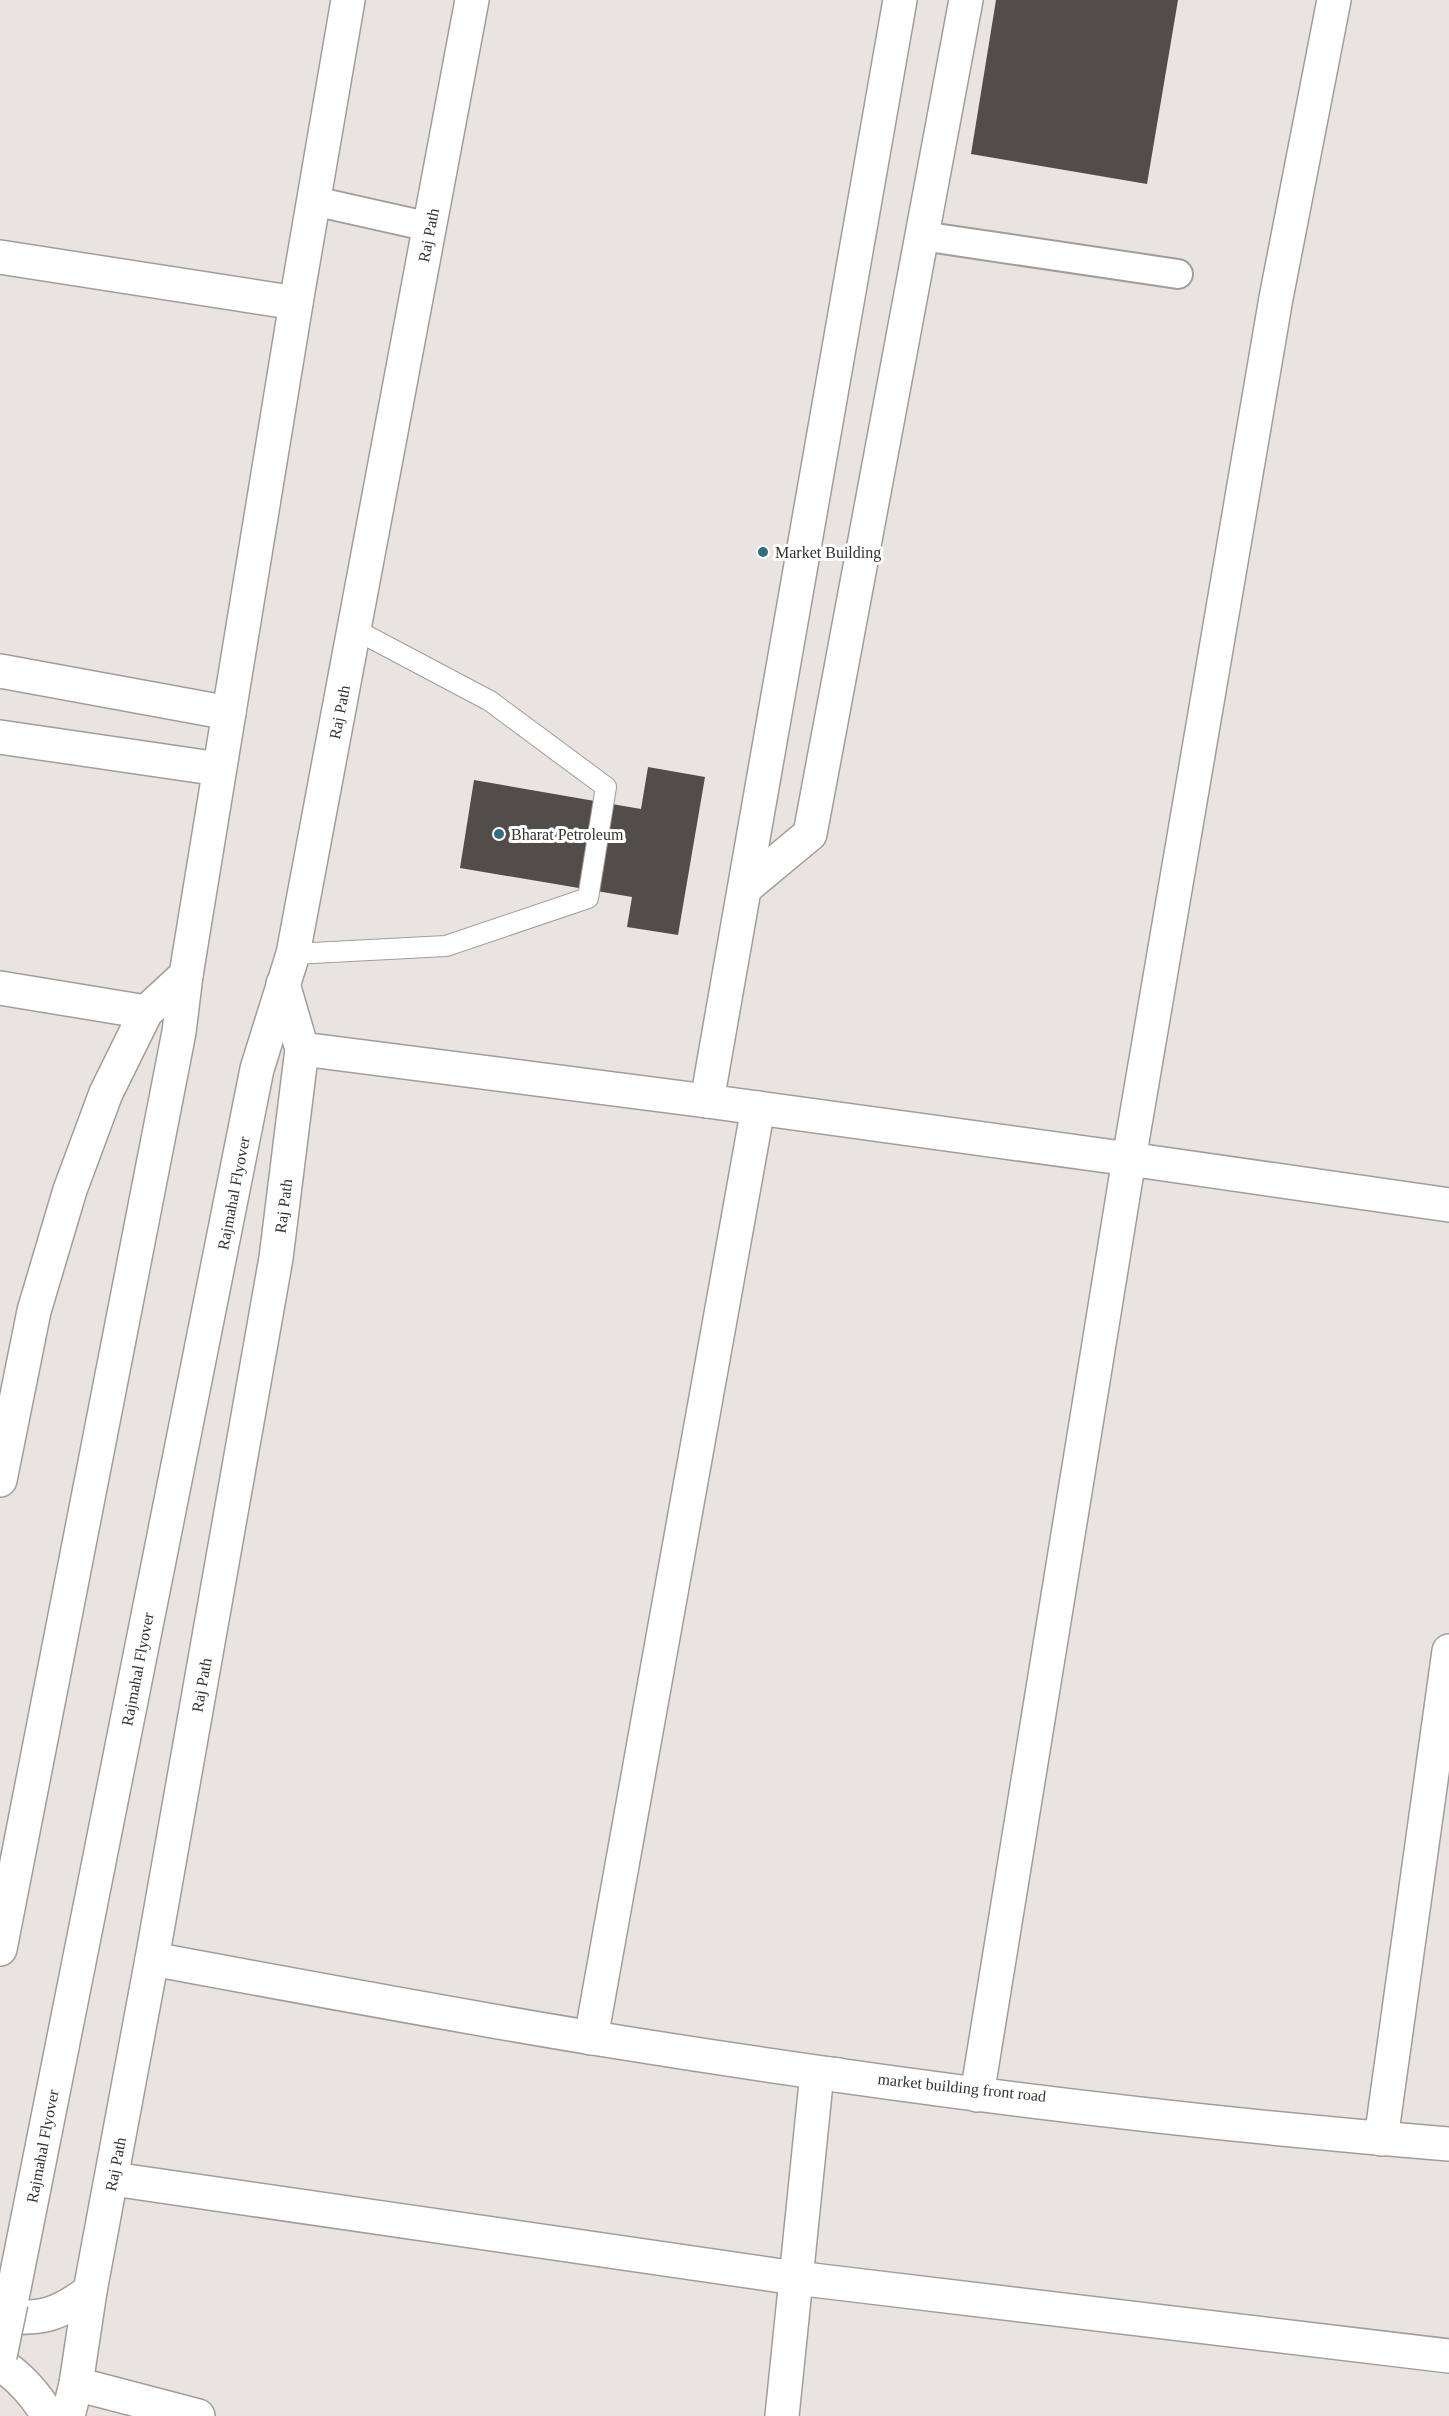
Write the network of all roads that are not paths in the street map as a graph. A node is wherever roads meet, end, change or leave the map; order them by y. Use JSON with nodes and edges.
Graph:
{"nodes":[{"id":1,"x":348,"y":0,"type":"edge"},
{"id":2,"x":472,"y":0,"type":"edge"},
{"id":3,"x":900,"y":0,"type":"edge"},
{"id":4,"x":966,"y":0,"type":"edge"},
{"id":5,"x":1334,"y":0,"type":"edge"},
{"id":6,"x":314,"y":201,"type":"junction"},
{"id":7,"x":430,"y":227,"type":"junction"},
{"id":8,"x":922,"y":236,"type":"junction"},
{"id":9,"x":0,"y":257,"type":"edge"},
{"id":10,"x":1178,"y":274,"type":"dead end"},
{"id":11,"x":296,"y":303,"type":"junction"},
{"id":12,"x":354,"y":629,"type":"junction"},
{"id":13,"x":0,"y":671,"type":"edge"},
{"id":14,"x":229,"y":713,"type":"junction"},
{"id":15,"x":0,"y":737,"type":"edge"},
{"id":16,"x":219,"y":769,"type":"junction"},
{"id":17,"x":745,"y":888,"type":"junction"},
{"id":18,"x":288,"y":969,"type":"junction"},
{"id":19,"x":186,"y":975,"type":"junction"},
{"id":20,"x":0,"y":988,"type":"edge"},
{"id":21,"x":146,"y":1012,"type":"junction"},
{"id":22,"x":302,"y":1049,"type":"junction"},
{"id":23,"x":707,"y":1101,"type":"junction"},
{"id":24,"x":758,"y":1108,"type":"junction"},
{"id":25,"x":1129,"y":1159,"type":"junction"},
{"id":26,"x":1449,"y":1205,"type":"edge"},
{"id":27,"x":0,"y":1480,"type":"edge"},
{"id":28,"x":1449,"y":1651,"type":"edge"},
{"id":29,"x":0,"y":1949,"type":"edge"},
{"id":30,"x":152,"y":1959,"type":"junction"},
{"id":31,"x":591,"y":2038,"type":"junction"},
{"id":32,"x":817,"y":2073,"type":"junction"},
{"id":33,"x":978,"y":2092,"type":"junction"},
{"id":34,"x":1381,"y":2135,"type":"junction"},
{"id":35,"x":1449,"y":2138,"type":"edge"},
{"id":36,"x":1449,"y":2144,"type":"edge"},
{"id":37,"x":113,"y":2178,"type":"junction"},
{"id":38,"x":795,"y":2278,"type":"junction"},
{"id":39,"x":90,"y":2291,"type":"junction"},
{"id":40,"x":5,"y":2310,"type":"edge"},
{"id":41,"x":0,"y":2356,"type":"edge"},
{"id":42,"x":1449,"y":2356,"type":"edge"},
{"id":43,"x":0,"y":2364,"type":"edge"},
{"id":44,"x":76,"y":2384,"type":"junction"},
{"id":45,"x":48,"y":2416,"type":"edge"},
{"id":46,"x":68,"y":2416,"type":"edge"},
{"id":47,"x":198,"y":2416,"type":"edge"},
{"id":48,"x":782,"y":2416,"type":"edge"}],
"edges":[{"from":1,"to":6,"type":"street"},
{"from":2,"to":7,"type":"street","name":"Raj Path"},
{"from":3,"to":17,"type":"street"},
{"from":4,"to":8,"type":"street"},
{"from":5,"to":25,"type":"street"},
{"from":6,"to":7,"type":"street"},
{"from":6,"to":11,"type":"street"},
{"from":7,"to":12,"type":"street","name":"Raj Path"},
{"from":8,"to":10,"type":"street"},
{"from":8,"to":17,"type":"street"},
{"from":9,"to":11,"type":"street"},
{"from":11,"to":14,"type":"street"},
{"from":12,"to":18,"type":"street","name":"Raj Path"},
{"from":12,"to":18,"type":"lane"},
{"from":13,"to":14,"type":"street"},
{"from":14,"to":16,"type":"street"},
{"from":15,"to":16,"type":"street"},
{"from":16,"to":19,"type":"street"},
{"from":17,"to":23,"type":"street"},
{"from":18,"to":22,"type":"street","name":"Raj Path"},
{"from":18,"to":40,"type":"street","name":"Rajmahal Flyover"},
{"from":19,"to":21,"type":"street"},
{"from":19,"to":29,"type":"street"},
{"from":20,"to":21,"type":"street"},
{"from":21,"to":27,"type":"street"},
{"from":22,"to":23,"type":"street"},
{"from":22,"to":30,"type":"street","name":"Raj Path"},
{"from":23,"to":24,"type":"street"},
{"from":24,"to":25,"type":"street"},
{"from":24,"to":31,"type":"street"},
{"from":25,"to":26,"type":"street"},
{"from":25,"to":33,"type":"street"},
{"from":28,"to":34,"type":"street"},
{"from":30,"to":31,"type":"street"},
{"from":30,"to":37,"type":"street","name":"Raj Path"},
{"from":31,"to":32,"type":"street"},
{"from":32,"to":33,"type":"street"},
{"from":32,"to":38,"type":"street"},
{"from":33,"to":34,"type":"street"},
{"from":34,"to":35,"type":"street"},
{"from":34,"to":36,"type":"street"},
{"from":37,"to":38,"type":"street"},
{"from":37,"to":39,"type":"street","name":"Raj Path"},
{"from":38,"to":42,"type":"street"},
{"from":38,"to":48,"type":"street"},
{"from":39,"to":40,"type":"street"},
{"from":39,"to":44,"type":"street","name":"Raj Path"},
{"from":40,"to":41,"type":"street","name":"Rajmahal Flyover","bridge":true},
{"from":43,"to":45,"type":"street"},
{"from":44,"to":46,"type":"street","name":"Raj Path"},
{"from":44,"to":47,"type":"street"}]}
